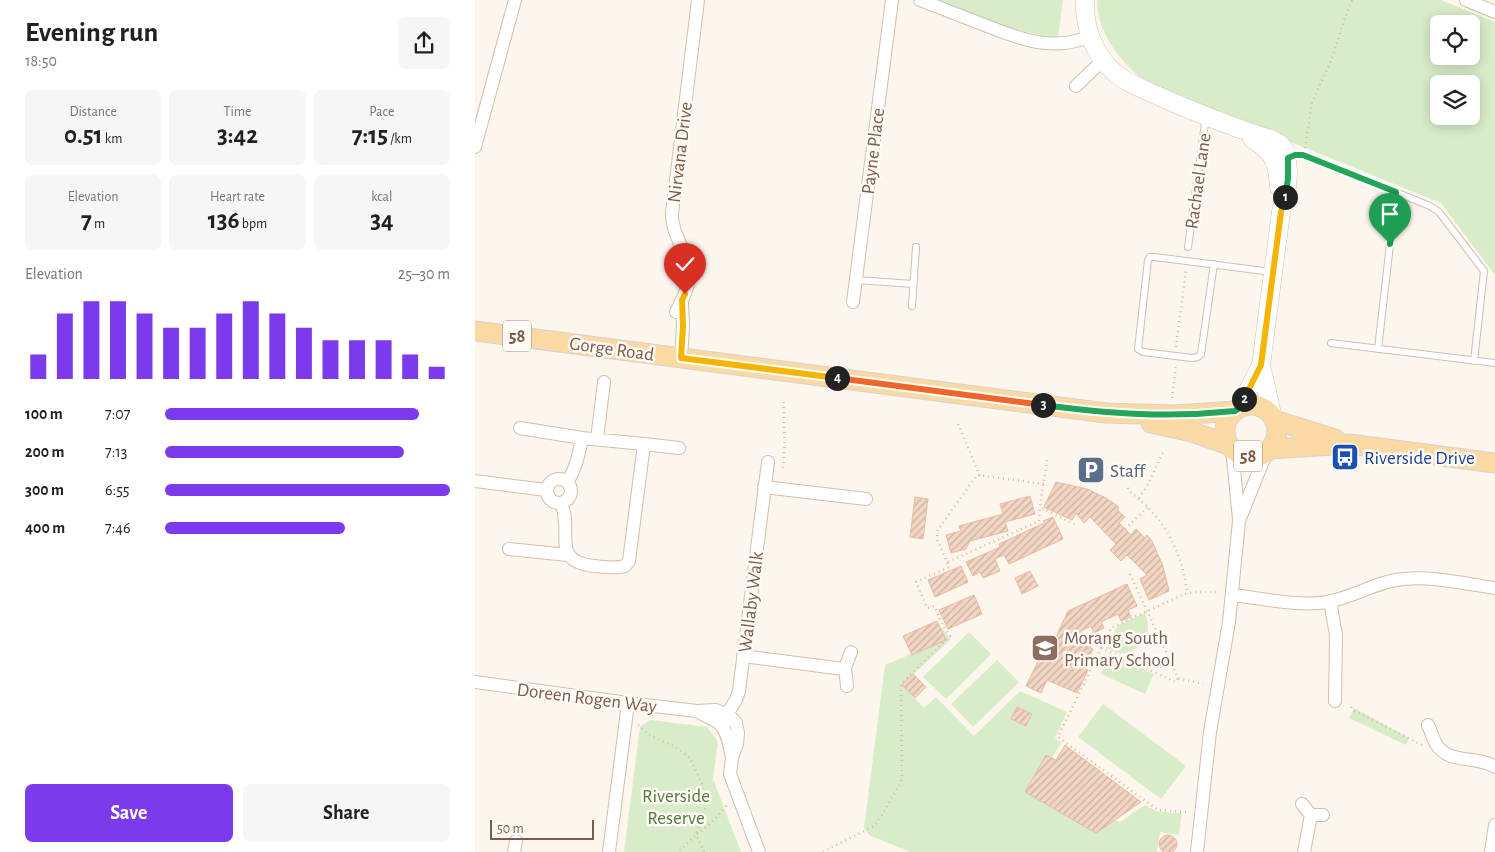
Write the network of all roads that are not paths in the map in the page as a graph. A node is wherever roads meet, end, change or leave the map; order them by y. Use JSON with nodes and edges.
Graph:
{"nodes":[{"id":1,"x":515,"y":0,"type":"edge"},
{"id":2,"x":699,"y":0,"type":"edge"},
{"id":3,"x":891,"y":0,"type":"edge"},
{"id":4,"x":920,"y":0,"type":"edge"},
{"id":5,"x":1085,"y":0,"type":"edge"},
{"id":6,"x":1467,"y":0,"type":"edge"},
{"id":7,"x":1495,"y":12,"type":"edge"},
{"id":8,"x":1089,"y":32,"type":"junction"},
{"id":9,"x":1103,"y":60,"type":"junction"},
{"id":10,"x":1077,"y":86,"type":"dead end"},
{"id":11,"x":1206,"y":115,"type":"junction"},
{"id":12,"x":475,"y":146,"type":"edge"},
{"id":13,"x":1289,"y":159,"type":"junction"},
{"id":14,"x":1396,"y":192,"type":"junction"},
{"id":15,"x":916,"y":247,"type":"dead end"},
{"id":16,"x":1188,"y":247,"type":"dead end"},
{"id":17,"x":1214,"y":264,"type":"junction"},
{"id":18,"x":1273,"y":272,"type":"junction"},
{"id":19,"x":856,"y":280,"type":"junction"},
{"id":20,"x":913,"y":284,"type":"junction"},
{"id":21,"x":853,"y":302,"type":"dead end"},
{"id":22,"x":912,"y":306,"type":"dead end"},
{"id":23,"x":475,"y":331,"type":"edge"},
{"id":24,"x":1331,"y":343,"type":"dead end"},
{"id":25,"x":1377,"y":349,"type":"junction"},
{"id":26,"x":681,"y":358,"type":"junction"},
{"id":27,"x":1474,"y":361,"type":"junction"},
{"id":28,"x":1495,"y":363,"type":"edge"},
{"id":29,"x":1261,"y":365,"type":"junction"},
{"id":30,"x":604,"y":382,"type":"dead end"},
{"id":31,"x":1237,"y":410,"type":"junction"},
{"id":32,"x":1106,"y":413,"type":"junction"},
{"id":33,"x":1274,"y":419,"type":"junction"},
{"id":34,"x":520,"y":428,"type":"dead end"},
{"id":35,"x":582,"y":438,"type":"junction"},
{"id":36,"x":597,"y":439,"type":"junction"},
{"id":37,"x":644,"y":444,"type":"junction"},
{"id":38,"x":1349,"y":444,"type":"junction"},
{"id":39,"x":1231,"y":447,"type":"junction"},
{"id":40,"x":679,"y":448,"type":"dead end"},
{"id":41,"x":1268,"y":450,"type":"junction"},
{"id":42,"x":767,"y":462,"type":"dead end"},
{"id":43,"x":1495,"y":463,"type":"edge"},
{"id":44,"x":475,"y":481,"type":"edge"},
{"id":45,"x":567,"y":482,"type":"junction"},
{"id":46,"x":764,"y":487,"type":"junction"},
{"id":47,"x":546,"y":490,"type":"junction"},
{"id":48,"x":865,"y":500,"type":"dead end"},
{"id":49,"x":561,"y":503,"type":"junction"},
{"id":50,"x":1239,"y":521,"type":"junction"},
{"id":51,"x":509,"y":549,"type":"dead end"},
{"id":52,"x":568,"y":555,"type":"junction"},
{"id":53,"x":1495,"y":588,"type":"edge"},
{"id":54,"x":1232,"y":595,"type":"junction"},
{"id":55,"x":1330,"y":602,"type":"junction"},
{"id":56,"x":851,"y":652,"type":"dead end"},
{"id":57,"x":743,"y":656,"type":"junction"},
{"id":58,"x":844,"y":669,"type":"junction"},
{"id":59,"x":475,"y":682,"type":"edge"},
{"id":60,"x":847,"y":686,"type":"dead end"},
{"id":61,"x":1335,"y":701,"type":"dead end"},
{"id":62,"x":628,"y":703,"type":"junction"},
{"id":63,"x":697,"y":711,"type":"junction"},
{"id":64,"x":727,"y":714,"type":"junction"},
{"id":65,"x":1428,"y":726,"type":"dead end"},
{"id":66,"x":723,"y":728,"type":"junction"},
{"id":67,"x":731,"y":757,"type":"junction"},
{"id":68,"x":1495,"y":767,"type":"edge"},
{"id":69,"x":1302,"y":804,"type":"dead end"},
{"id":70,"x":1495,"y":825,"type":"edge"},
{"id":71,"x":609,"y":852,"type":"edge"},
{"id":72,"x":759,"y":852,"type":"edge"},
{"id":73,"x":1197,"y":852,"type":"edge"},
{"id":74,"x":1304,"y":852,"type":"edge"},
{"id":75,"x":1491,"y":852,"type":"edge"}],
"edges":[{"from":1,"to":12,"type":"street"},
{"from":2,"to":26,"type":"street","name":"Nirvana Drive"},
{"from":3,"to":19,"type":"street","name":"Payne Place"},
{"from":4,"to":8,"type":"street"},
{"from":5,"to":8,"type":"street"},
{"from":6,"to":7,"type":"street"},
{"from":8,"to":9,"type":"street"},
{"from":9,"to":10,"type":"street"},
{"from":9,"to":11,"type":"street"},
{"from":11,"to":13,"type":"street"},
{"from":11,"to":16,"type":"lane","name":"Rachael Lane"},
{"from":13,"to":14,"type":"lane"},
{"from":13,"to":18,"type":"street"},
{"from":14,"to":25,"type":"lane"},
{"from":14,"to":27,"type":"lane"},
{"from":15,"to":20,"type":"lane"},
{"from":17,"to":17,"type":"lane"},
{"from":17,"to":18,"type":"lane"},
{"from":18,"to":29,"type":"street"},
{"from":19,"to":20,"type":"lane"},
{"from":19,"to":21,"type":"street","name":"Payne Place"},
{"from":20,"to":22,"type":"lane"},
{"from":23,"to":26,"type":"main road","name":"Gorge Road","number":"58"},
{"from":24,"to":25,"type":"lane"},
{"from":25,"to":27,"type":"lane"},
{"from":26,"to":32,"type":"main road","name":"Gorge Road","number":"58"},
{"from":27,"to":28,"type":"lane"},
{"from":29,"to":31,"type":"street"},
{"from":29,"to":33,"type":"street"},
{"from":30,"to":36,"type":"street"},
{"from":31,"to":32,"type":"main road","name":"Gorge Road","number":"58"},
{"from":31,"to":33,"type":"main road","number":"58"},
{"from":31,"to":39,"type":"main road","number":"58"},
{"from":32,"to":39,"type":"main road","name":"Gorge Road","number":"58"},
{"from":33,"to":38,"type":"main road","number":"58"},
{"from":33,"to":41,"type":"main road","number":"58"},
{"from":34,"to":35,"type":"street"},
{"from":35,"to":36,"type":"street"},
{"from":35,"to":45,"type":"street"},
{"from":36,"to":37,"type":"street"},
{"from":37,"to":40,"type":"street"},
{"from":37,"to":52,"type":"street"},
{"from":38,"to":41,"type":"main road","number":"58"},
{"from":38,"to":43,"type":"main road","number":"58"},
{"from":39,"to":41,"type":"main road","number":"58"},
{"from":39,"to":50,"type":"street"},
{"from":41,"to":50,"type":"street"},
{"from":42,"to":46,"type":"street","name":"Wallaby Walk"},
{"from":44,"to":47,"type":"street"},
{"from":45,"to":47,"type":"street"},
{"from":45,"to":49,"type":"street"},
{"from":46,"to":48,"type":"street"},
{"from":46,"to":57,"type":"street","name":"Wallaby Walk"},
{"from":47,"to":49,"type":"street"},
{"from":49,"to":52,"type":"street"},
{"from":50,"to":54,"type":"street"},
{"from":51,"to":52,"type":"street"},
{"from":53,"to":55,"type":"street"},
{"from":54,"to":55,"type":"street"},
{"from":54,"to":73,"type":"street"},
{"from":55,"to":61,"type":"street"},
{"from":56,"to":58,"type":"street"},
{"from":57,"to":58,"type":"street"},
{"from":57,"to":64,"type":"street","name":"Wallaby Walk"},
{"from":58,"to":60,"type":"street"},
{"from":59,"to":62,"type":"street","name":"Doreen Rogen Way"},
{"from":62,"to":63,"type":"street","name":"Doreen Rogen Way"},
{"from":62,"to":71,"type":"street"},
{"from":63,"to":64,"type":"street","name":"Doreen Rogen Way"},
{"from":63,"to":66,"type":"street","name":"Doreen Rogen Way"},
{"from":64,"to":66,"type":"street","name":"Wallaby Walk"},
{"from":64,"to":67,"type":"street"},
{"from":65,"to":68,"type":"street"},
{"from":66,"to":67,"type":"street"},
{"from":67,"to":72,"type":"street"},
{"from":69,"to":74,"type":"street"},
{"from":70,"to":75,"type":"street"}]}
